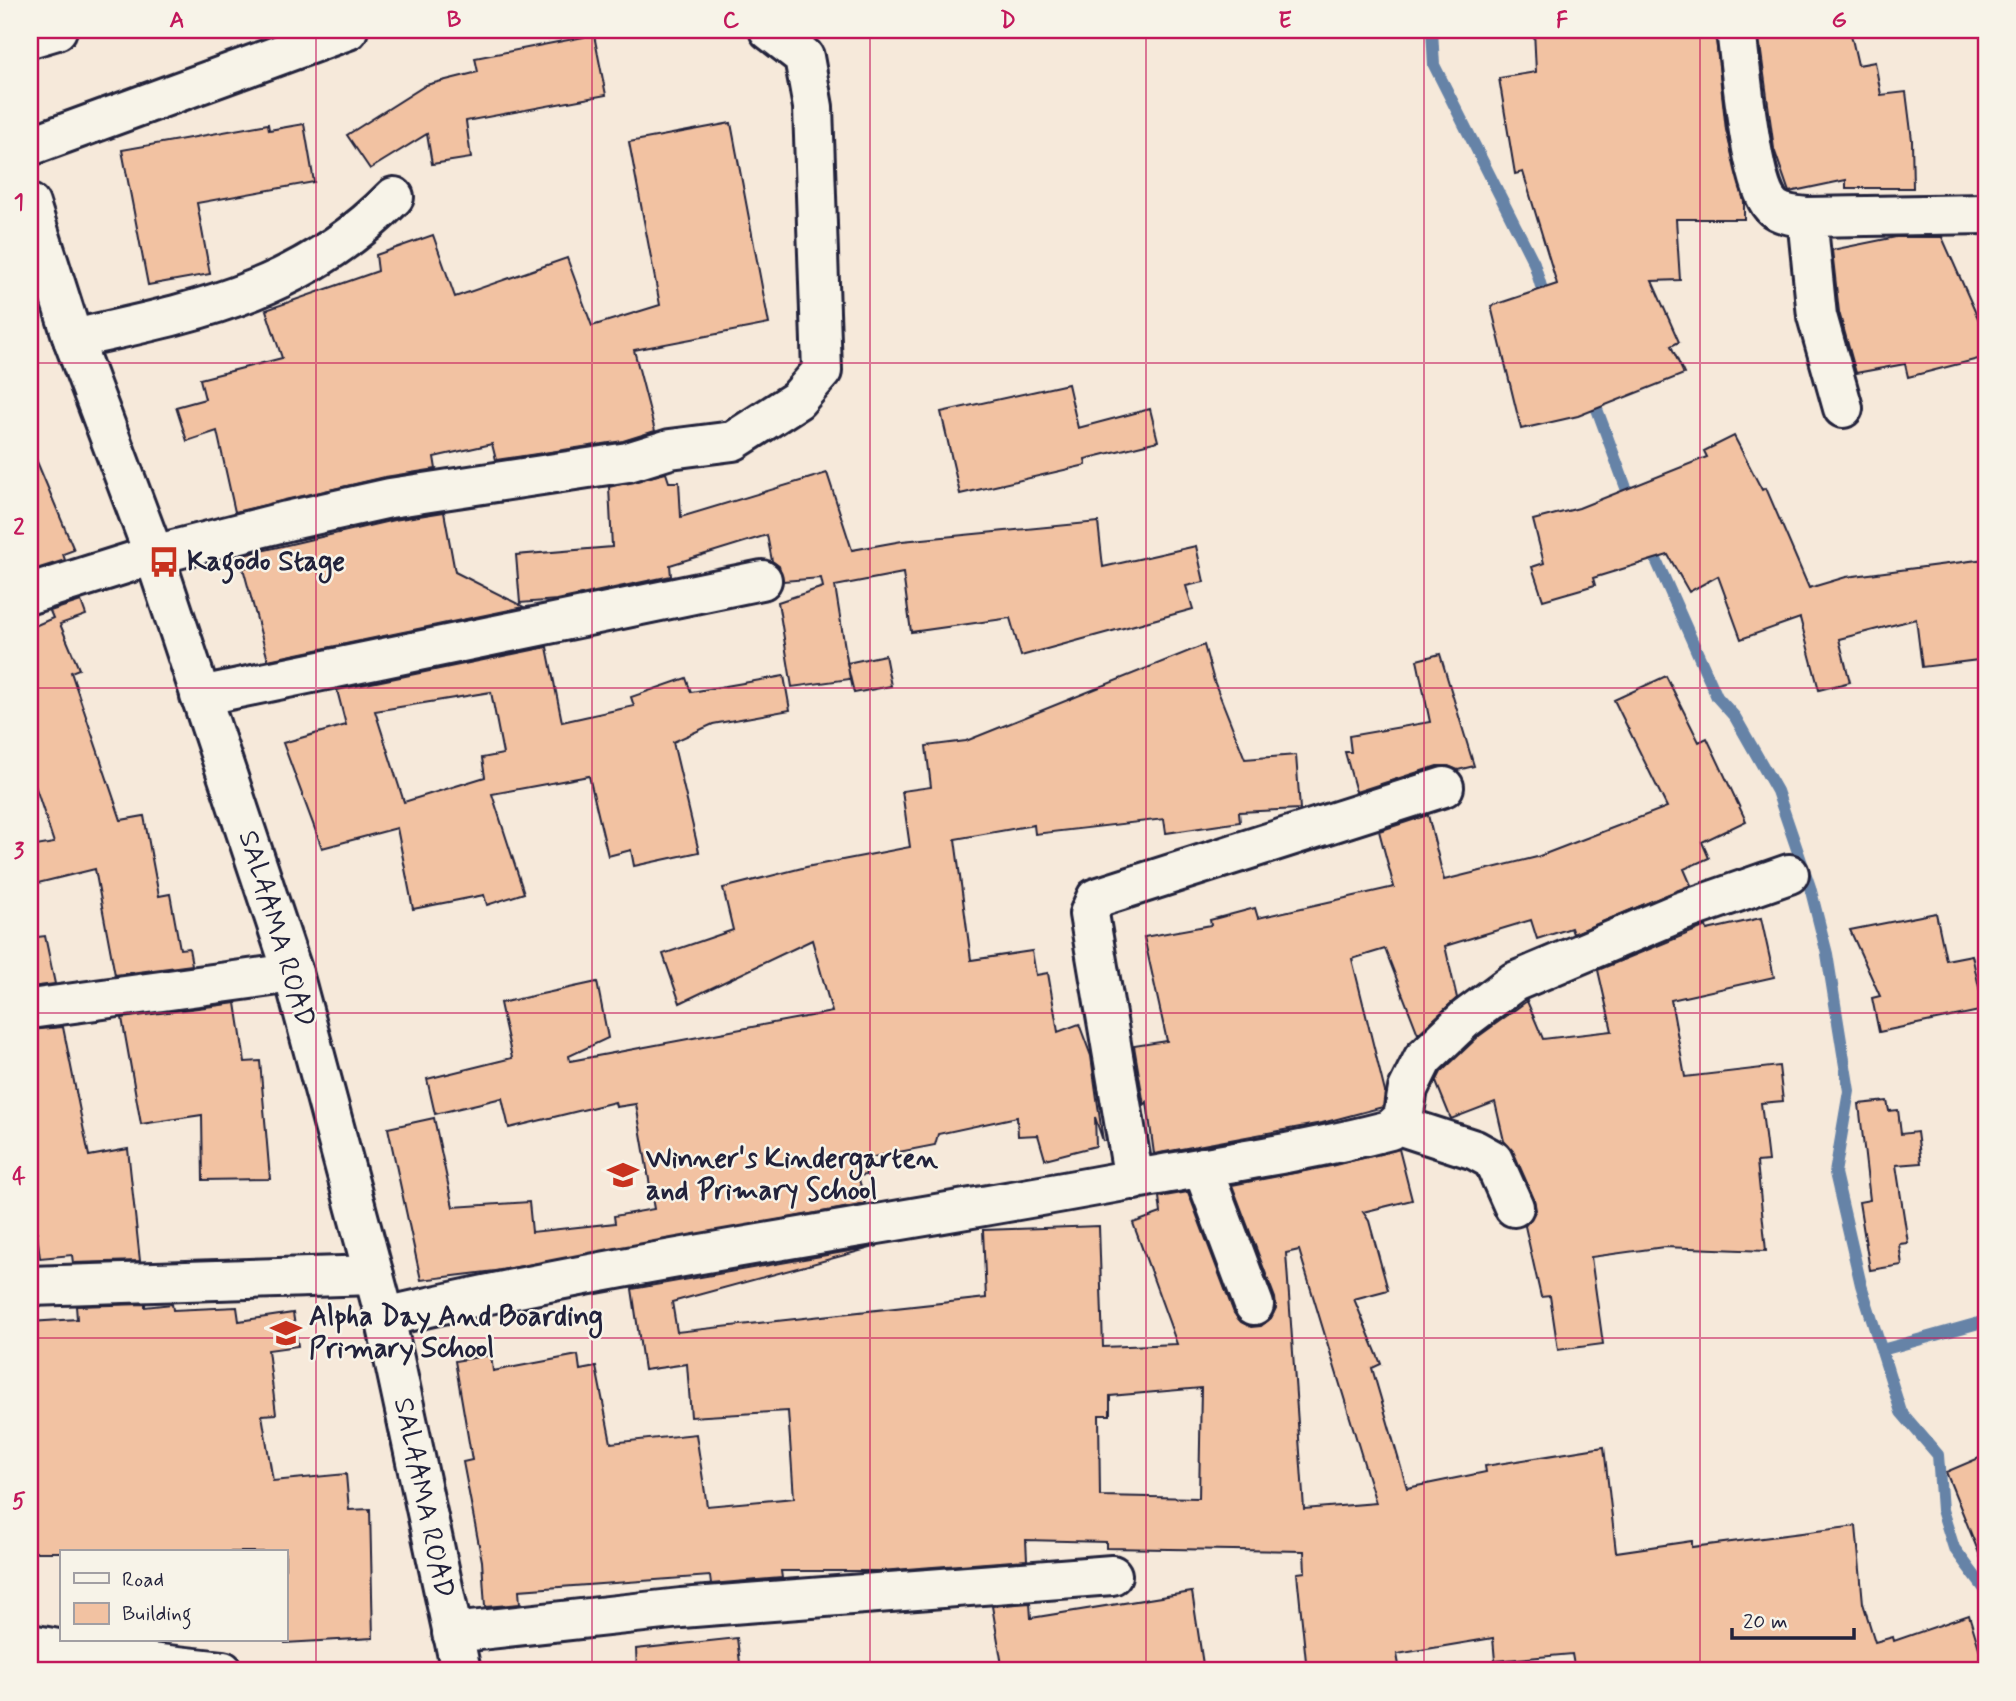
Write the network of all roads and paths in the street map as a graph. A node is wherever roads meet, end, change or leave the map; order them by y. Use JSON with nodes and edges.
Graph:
{"nodes":[{"id":1,"x":58,"y":30,"type":"edge"},
{"id":2,"x":348,"y":30,"type":"edge"},
{"id":3,"x":769,"y":30,"type":"edge"},
{"id":4,"x":1736,"y":30,"type":"edge"},
{"id":5,"x":30,"y":38,"type":"edge"},
{"id":6,"x":30,"y":146,"type":"edge"},
{"id":7,"x":394,"y":197,"type":"dead end"},
{"id":8,"x":30,"y":204,"type":"edge"},
{"id":9,"x":1986,"y":214,"type":"edge"},
{"id":10,"x":1807,"y":217,"type":"junction"},
{"id":11,"x":73,"y":339,"type":"junction"},
{"id":12,"x":1843,"y":408,"type":"dead end"},
{"id":13,"x":154,"y":555,"type":"junction"},
{"id":14,"x":762,"y":580,"type":"dead end"},
{"id":15,"x":30,"y":594,"type":"edge"},
{"id":16,"x":200,"y":696,"type":"junction"},
{"id":17,"x":1444,"y":787,"type":"dead end"},
{"id":18,"x":1789,"y":874,"type":"dead end"},
{"id":19,"x":293,"y":973,"type":"junction"},
{"id":20,"x":30,"y":1009,"type":"edge"},
{"id":21,"x":1398,"y":1125,"type":"junction"},
{"id":22,"x":1202,"y":1167,"type":"junction"},
{"id":23,"x":1134,"y":1180,"type":"junction"},
{"id":24,"x":1514,"y":1207,"type":"dead end"},
{"id":25,"x":374,"y":1275,"type":"junction"},
{"id":26,"x":30,"y":1286,"type":"edge"},
{"id":27,"x":1254,"y":1305,"type":"dead end"},
{"id":28,"x":385,"y":1317,"type":"junction"},
{"id":29,"x":1112,"y":1575,"type":"dead end"},
{"id":30,"x":452,"y":1633,"type":"junction"},
{"id":31,"x":30,"y":1644,"type":"edge"},
{"id":32,"x":223,"y":1671,"type":"edge"},
{"id":33,"x":461,"y":1671,"type":"edge"}],
"edges":[{"from":1,"to":5,"type":"street"},
{"from":2,"to":6,"type":"street"},
{"from":3,"to":13,"type":"street"},
{"from":4,"to":10,"type":"street"},
{"from":7,"to":11,"type":"street"},
{"from":8,"to":11,"type":"street","name":"SALAAMA ROAD"},
{"from":9,"to":10,"type":"street"},
{"from":10,"to":12,"type":"street"},
{"from":11,"to":13,"type":"street","name":"SALAAMA ROAD"},
{"from":13,"to":15,"type":"street"},
{"from":13,"to":16,"type":"street","name":"SALAAMA ROAD"},
{"from":14,"to":16,"type":"street"},
{"from":16,"to":19,"type":"street","name":"SALAAMA ROAD"},
{"from":17,"to":23,"type":"street"},
{"from":18,"to":21,"type":"street"},
{"from":19,"to":20,"type":"street"},
{"from":19,"to":25,"type":"street","name":"SALAAMA ROAD"},
{"from":21,"to":22,"type":"street"},
{"from":21,"to":24,"type":"street"},
{"from":22,"to":23,"type":"street"},
{"from":22,"to":27,"type":"street"},
{"from":23,"to":28,"type":"street"},
{"from":25,"to":26,"type":"street"},
{"from":25,"to":28,"type":"street","name":"SALAAMA ROAD"},
{"from":28,"to":30,"type":"street","name":"SALAAMA ROAD"},
{"from":29,"to":30,"type":"street"},
{"from":30,"to":33,"type":"street","name":"SALAAMA ROAD"},
{"from":31,"to":32,"type":"street"}]}
